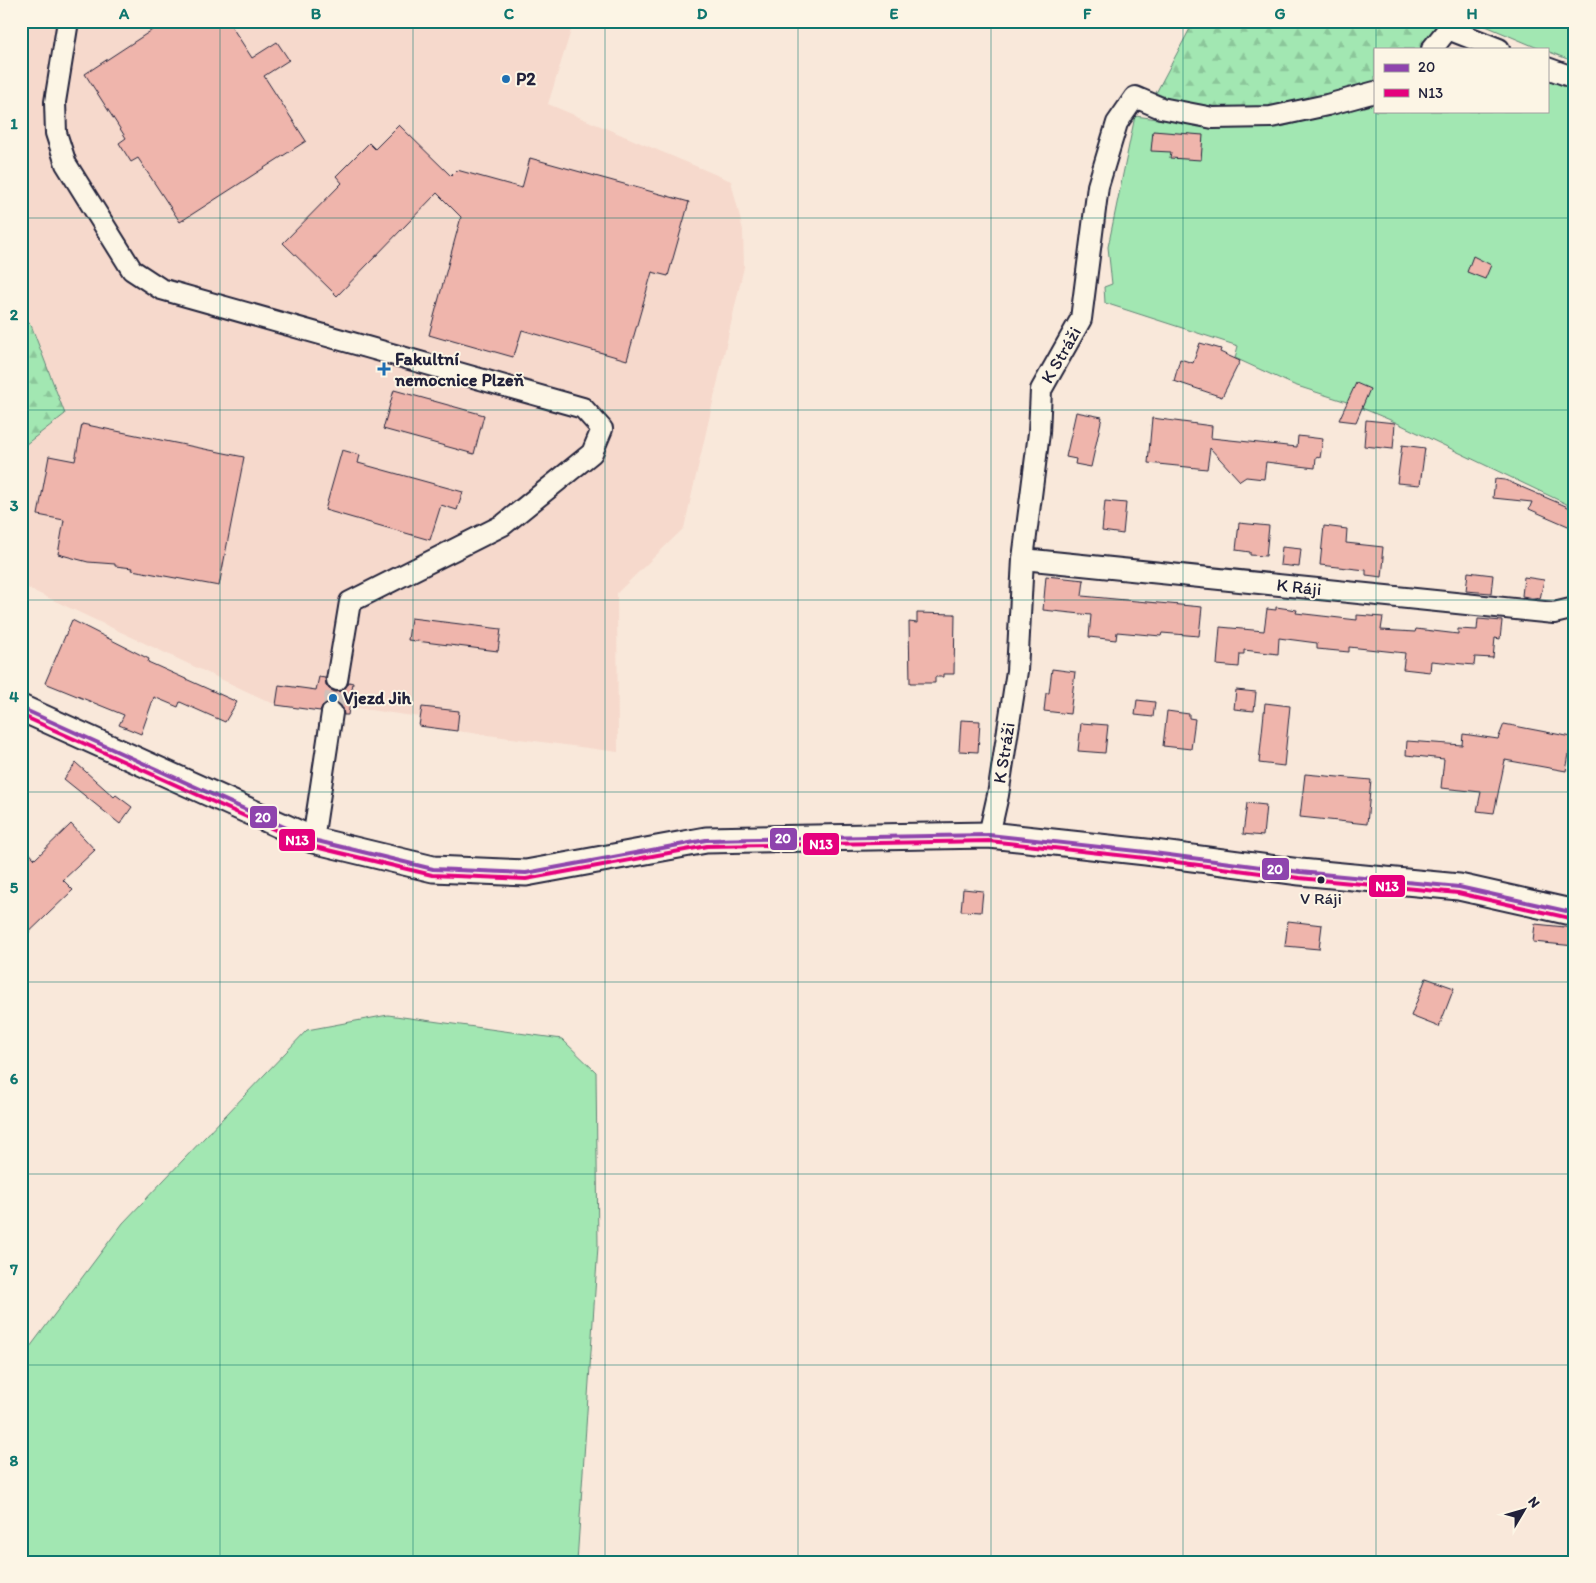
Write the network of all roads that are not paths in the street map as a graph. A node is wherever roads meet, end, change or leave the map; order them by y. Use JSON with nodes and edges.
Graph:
{"nodes":[{"id":1,"x":68,"y":21,"type":"edge"},
{"id":2,"x":1433,"y":48,"type":"edge"},
{"id":3,"x":1496,"y":48,"type":"edge"},
{"id":4,"x":1548,"y":68,"type":"edge"},
{"id":5,"x":1575,"y":78,"type":"edge"},
{"id":6,"x":1374,"y":92,"type":"edge"},
{"id":7,"x":1023,"y":559,"type":"junction"},
{"id":8,"x":1575,"y":608,"type":"edge"},
{"id":9,"x":336,"y":680,"type":"tunnel mouth"},
{"id":10,"x":21,"y":708,"type":"edge"},
{"id":11,"x":332,"y":713,"type":"tunnel mouth"},
{"id":12,"x":989,"y":835,"type":"junction"},
{"id":13,"x":312,"y":840,"type":"junction"},
{"id":14,"x":1575,"y":913,"type":"edge"}],
"edges":[{"from":1,"to":9,"type":"street"},
{"from":2,"to":3,"type":"street"},
{"from":4,"to":5,"type":"street"},
{"from":6,"to":7,"type":"street","name":"K Stráži"},
{"from":7,"to":8,"type":"street","name":"K Ráji"},
{"from":7,"to":12,"type":"street","name":"K Stráži"},
{"from":10,"to":13,"type":"street"},
{"from":11,"to":13,"type":"street"},
{"from":12,"to":13,"type":"street"},
{"from":12,"to":14,"type":"street"}]}
